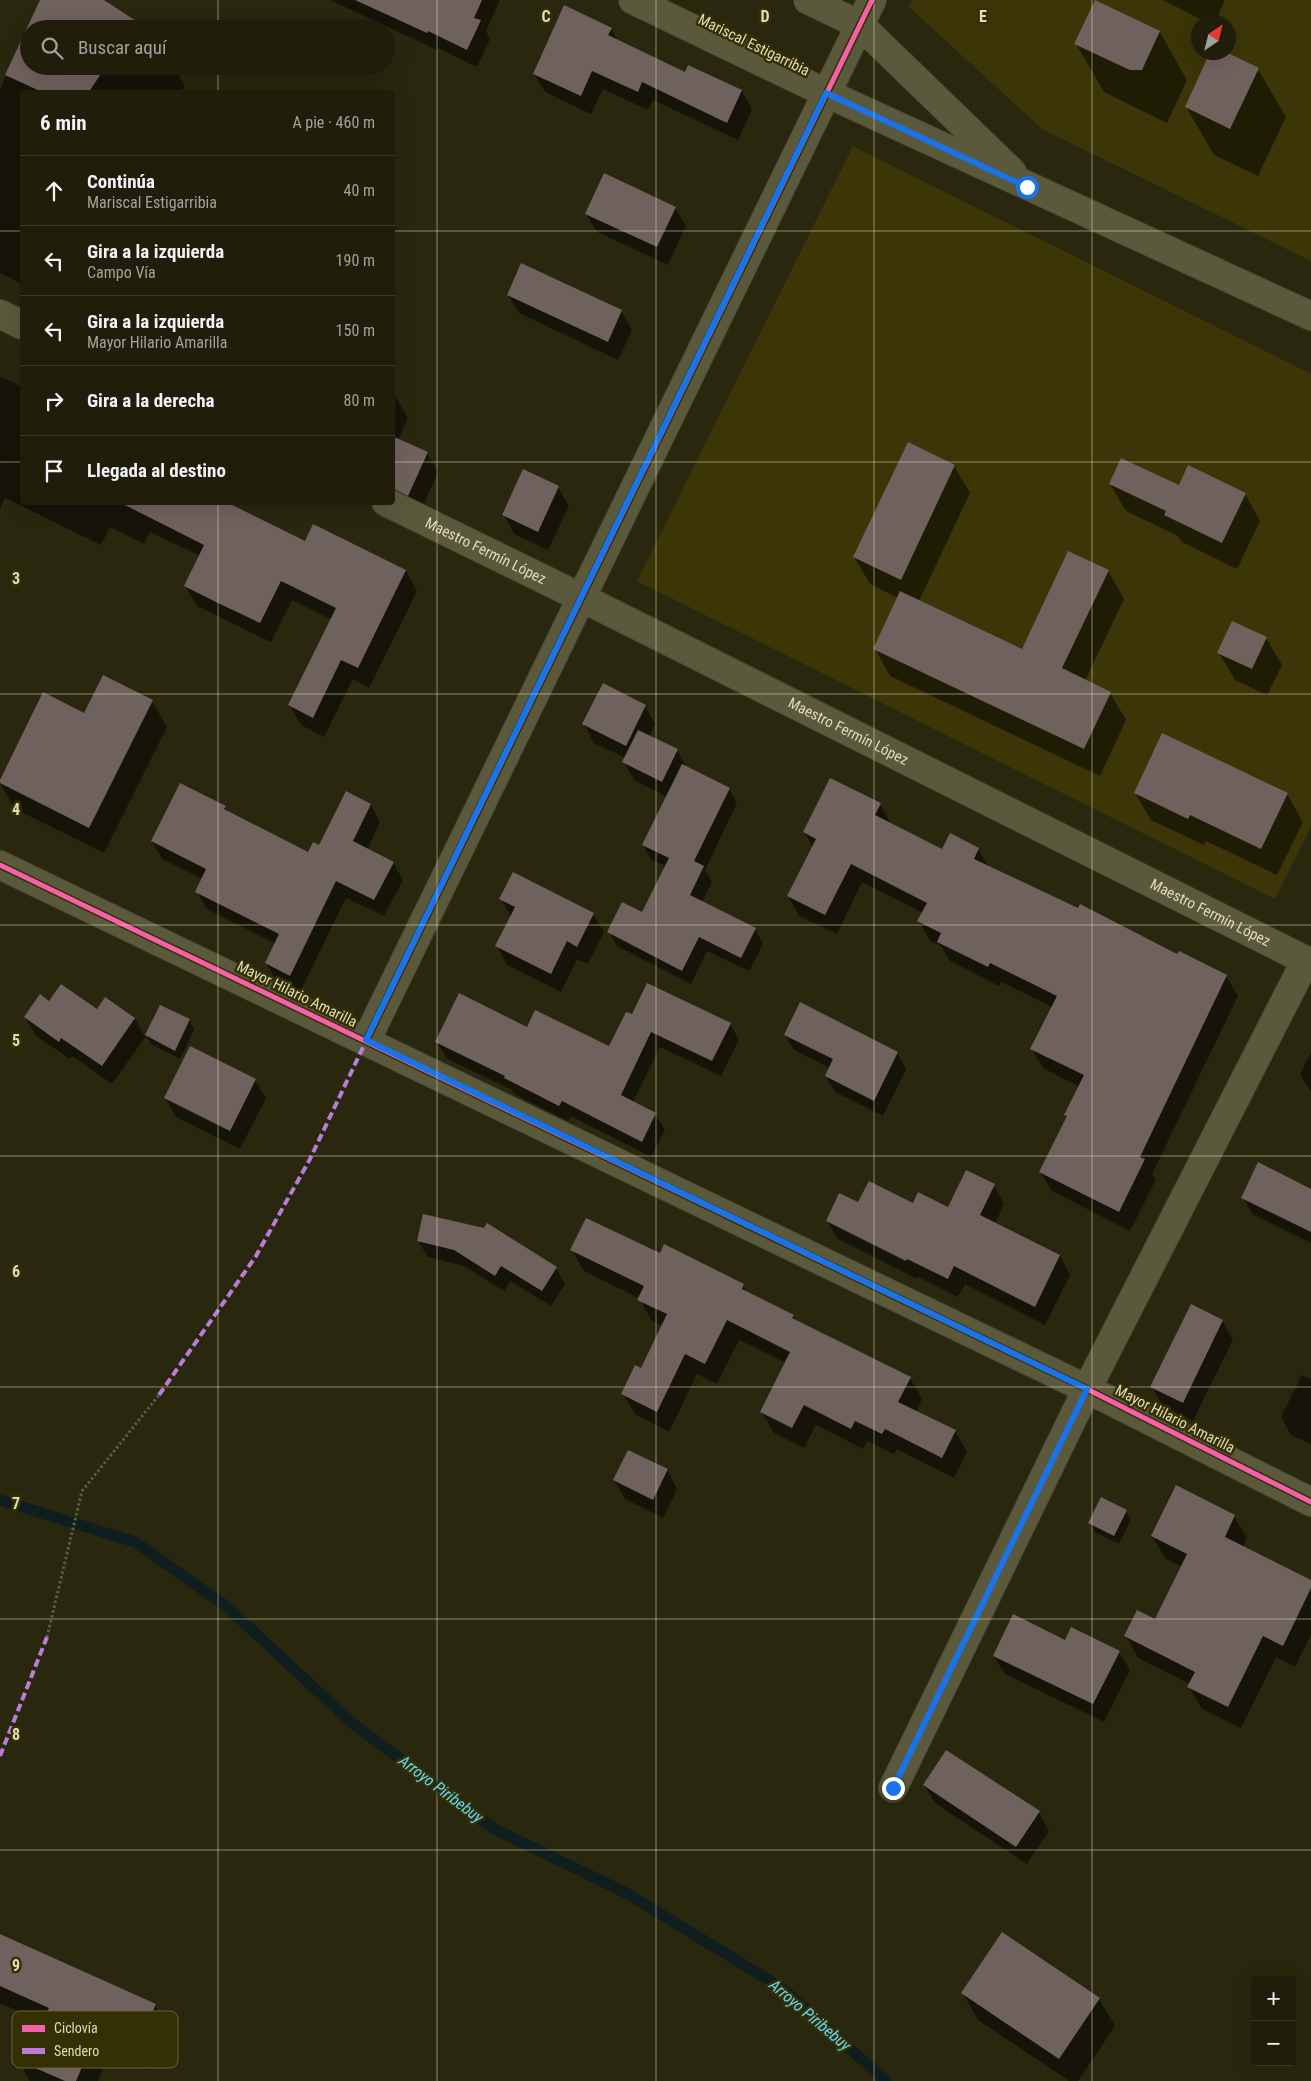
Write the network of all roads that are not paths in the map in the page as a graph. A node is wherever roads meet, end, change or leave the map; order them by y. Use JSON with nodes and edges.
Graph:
{"nodes":[{"id":1,"x":633,"y":0,"type":"edge"},
{"id":2,"x":808,"y":0,"type":"edge"},
{"id":3,"x":872,"y":0,"type":"edge"},
{"id":4,"x":860,"y":25,"type":"junction"},
{"id":5,"x":826,"y":93,"type":"junction"},
{"id":6,"x":1027,"y":187,"type":"junction"},
{"id":7,"x":0,"y":314,"type":"edge"},
{"id":8,"x":1311,"y":316,"type":"edge"},
{"id":9,"x":20,"y":324,"type":"edge"},
{"id":10,"x":392,"y":505,"type":"edge"},
{"id":11,"x":582,"y":598,"type":"junction"},
{"id":12,"x":0,"y":866,"type":"edge"},
{"id":13,"x":1308,"y":962,"type":"edge"},
{"id":14,"x":366,"y":1040,"type":"junction"},
{"id":15,"x":1087,"y":1389,"type":"junction"},
{"id":16,"x":1311,"y":1502,"type":"edge"},
{"id":17,"x":893,"y":1788,"type":"dead end"}],
"edges":[{"from":1,"to":5,"type":"street","name":"Mariscal Estigarribia"},
{"from":2,"to":4,"type":"street"},
{"from":3,"to":4,"type":"street"},
{"from":4,"to":5,"type":"street"},
{"from":4,"to":6,"type":"street"},
{"from":5,"to":6,"type":"street","name":"Mariscal Estigarribia"},
{"from":5,"to":11,"type":"street"},
{"from":6,"to":8,"type":"street","name":"Mariscal Estigarribia"},
{"from":7,"to":9,"type":"street"},
{"from":10,"to":11,"type":"street","name":"Maestro Fermín López"},
{"from":11,"to":13,"type":"street","name":"Maestro Fermín López"},
{"from":11,"to":14,"type":"street"},
{"from":12,"to":14,"type":"street","name":"Mayor Hilario Amarilla"},
{"from":13,"to":15,"type":"street"},
{"from":14,"to":15,"type":"street","name":"Mayor Hilario Amarilla"},
{"from":15,"to":16,"type":"street","name":"Mayor Hilario Amarilla"},
{"from":15,"to":17,"type":"street"}]}
